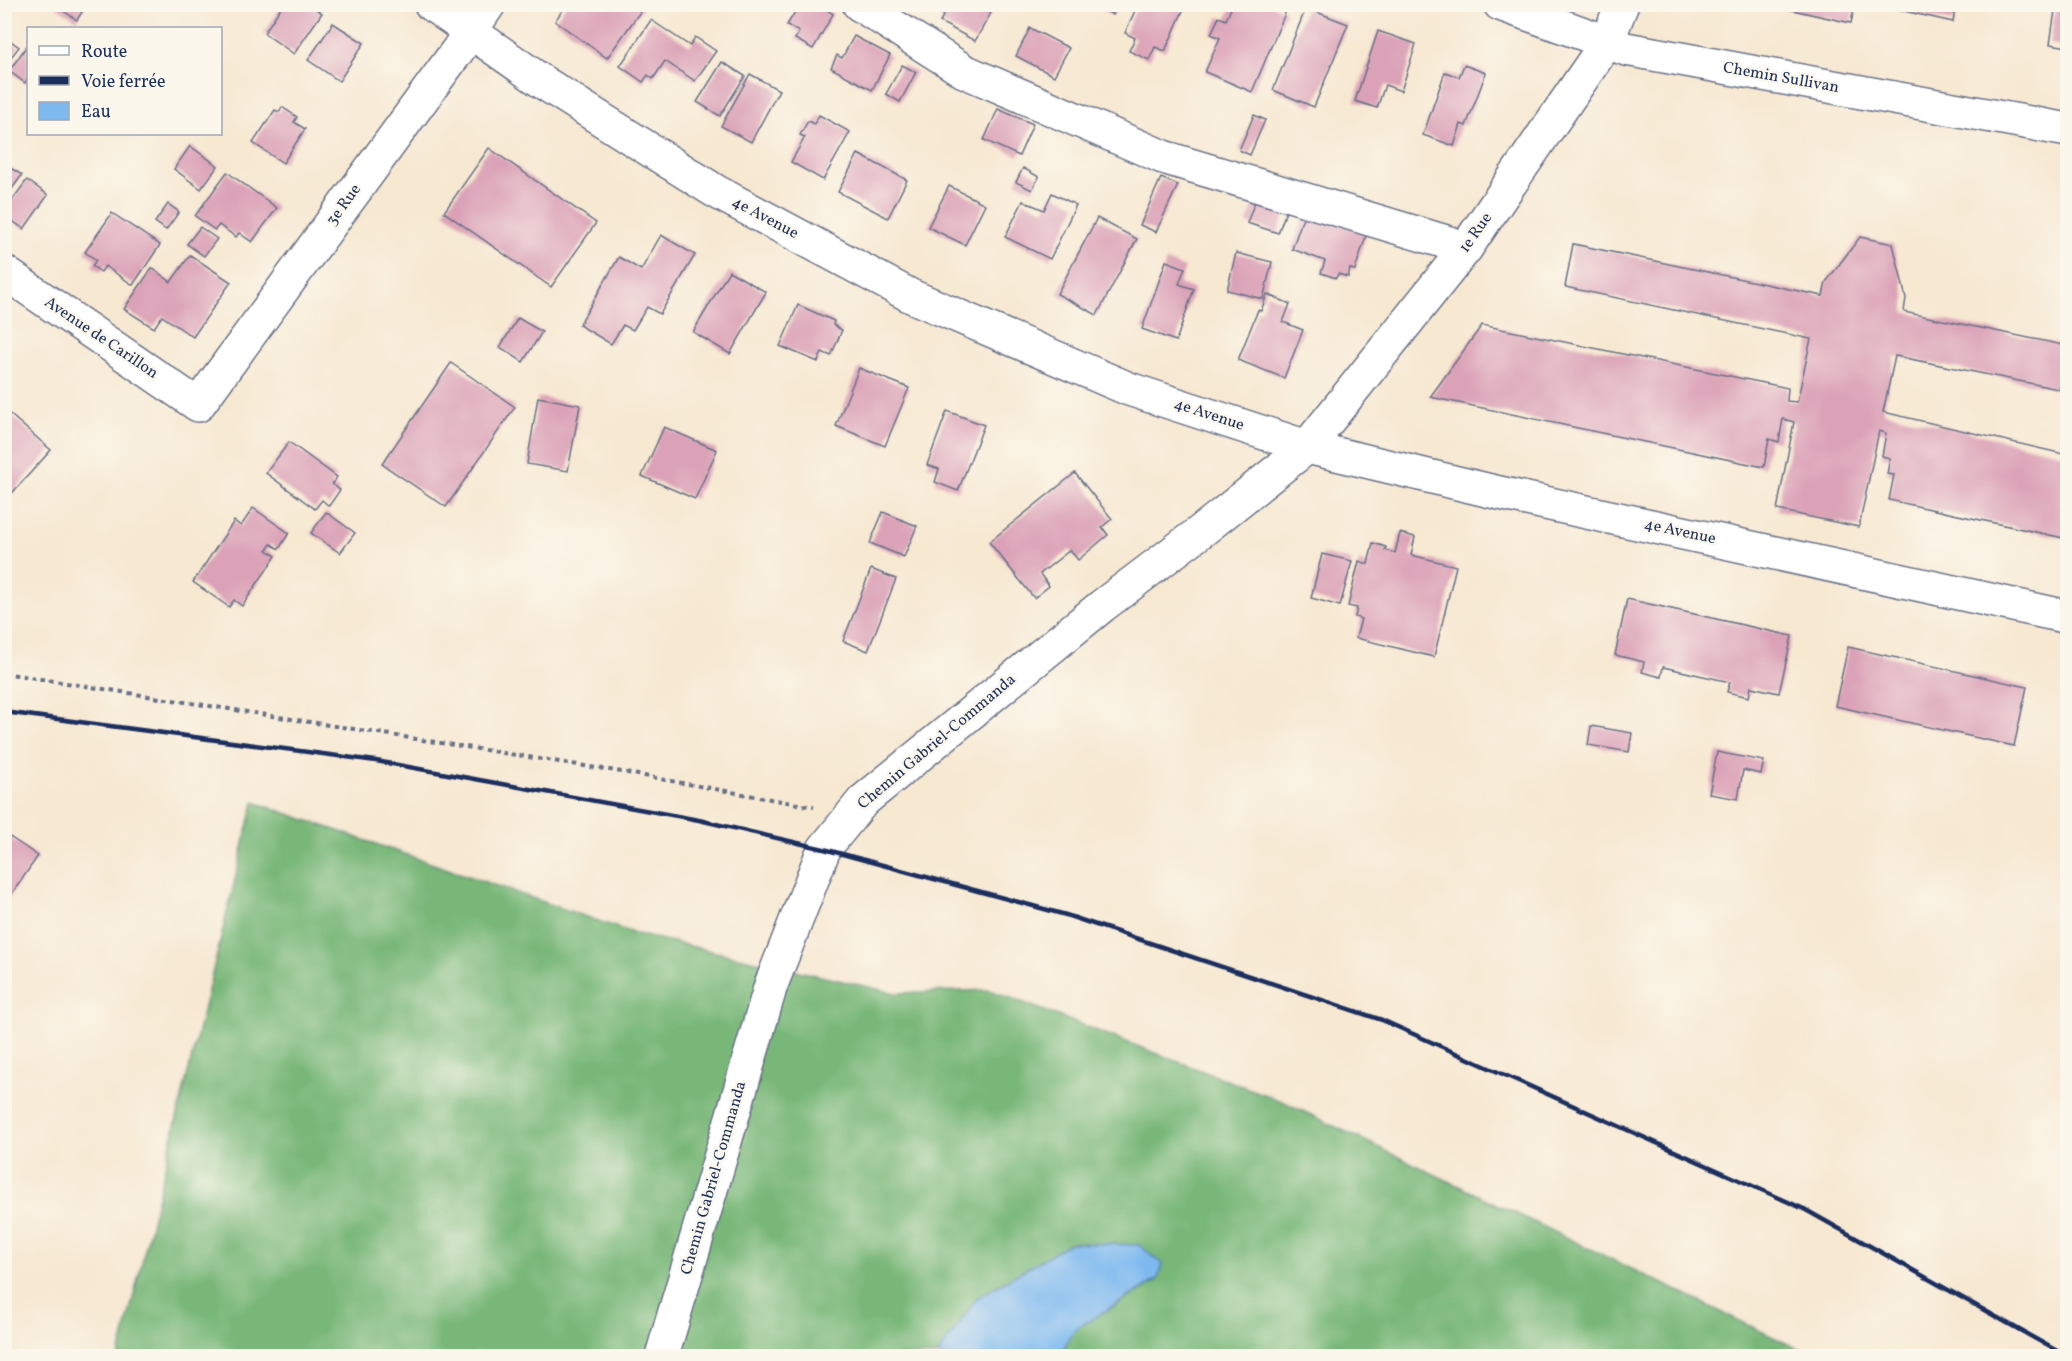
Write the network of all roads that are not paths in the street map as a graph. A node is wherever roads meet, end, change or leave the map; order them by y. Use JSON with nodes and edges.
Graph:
{"nodes":[{"id":1,"x":431,"y":4,"type":"edge"},
{"id":2,"x":489,"y":4,"type":"edge"},
{"id":3,"x":860,"y":4,"type":"edge"},
{"id":4,"x":1500,"y":4,"type":"edge"},
{"id":5,"x":1622,"y":4,"type":"edge"},
{"id":6,"x":470,"y":31,"type":"junction"},
{"id":7,"x":1607,"y":42,"type":"junction"},
{"id":8,"x":2067,"y":130,"type":"edge"},
{"id":9,"x":1466,"y":248,"type":"junction"},
{"id":10,"x":4,"y":272,"type":"edge"},
{"id":11,"x":198,"y":405,"type":"joint"},
{"id":12,"x":1307,"y":447,"type":"junction"},
{"id":13,"x":2067,"y":617,"type":"edge"},
{"id":14,"x":662,"y":1356,"type":"edge"}],
"edges":[{"from":1,"to":6,"type":"street","name":"4e Avenue"},
{"from":2,"to":6,"type":"street","name":"3e Rue"},
{"from":3,"to":9,"type":"street"},
{"from":4,"to":7,"type":"street","name":"Chemin Sullivan"},
{"from":5,"to":7,"type":"street","name":"1e Rue"},
{"from":6,"to":11,"type":"street","name":"3e Rue"},
{"from":6,"to":12,"type":"street","name":"4e Avenue"},
{"from":7,"to":8,"type":"street","name":"Chemin Sullivan"},
{"from":7,"to":9,"type":"street","name":"1e Rue"},
{"from":9,"to":12,"type":"street","name":"1e Rue"},
{"from":10,"to":11,"type":"street","name":"Avenue de Carillon"},
{"from":12,"to":13,"type":"street","name":"4e Avenue"},
{"from":12,"to":14,"type":"street","name":"Chemin Gabriel-Commanda"}]}
